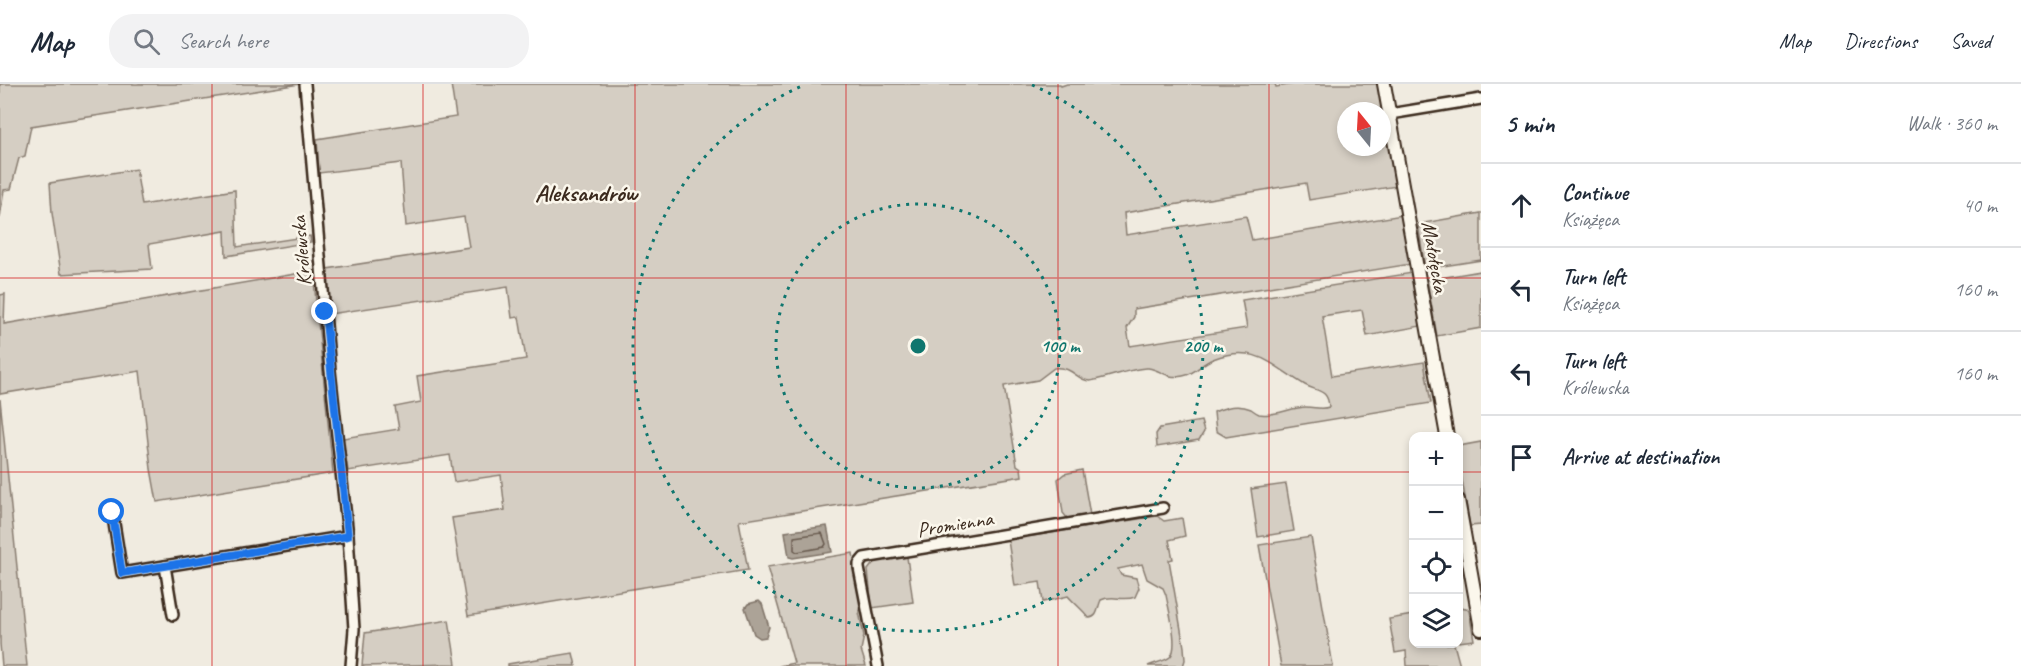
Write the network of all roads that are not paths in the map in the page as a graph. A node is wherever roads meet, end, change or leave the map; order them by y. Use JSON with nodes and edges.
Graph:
{"nodes":[{"id":1,"x":305,"y":84,"type":"edge"},
{"id":2,"x":1384,"y":84,"type":"edge"},
{"id":3,"x":1481,"y":99,"type":"edge"},
{"id":4,"x":1388,"y":102,"type":"edge"},
{"id":5,"x":1391,"y":114,"type":"edge"},
{"id":6,"x":1391,"y":120,"type":"edge"},
{"id":7,"x":1446,"y":432,"type":"edge"},
{"id":8,"x":1163,"y":508,"type":"dead end"},
{"id":9,"x":112,"y":512,"type":"dead end"},
{"id":10,"x":1463,"y":528,"type":"edge"},
{"id":11,"x":348,"y":536,"type":"junction"},
{"id":12,"x":165,"y":566,"type":"junction"},
{"id":13,"x":173,"y":615,"type":"dead end"},
{"id":14,"x":1481,"y":629,"type":"edge"},
{"id":15,"x":351,"y":666,"type":"edge"},
{"id":16,"x":878,"y":666,"type":"edge"}],
"edges":[{"from":1,"to":11,"type":"street","name":"Królewska"},
{"from":2,"to":4,"type":"street","name":"Małołęcka"},
{"from":3,"to":5,"type":"street"},
{"from":6,"to":7,"type":"street","name":"Małołęcka"},
{"from":8,"to":16,"type":"street","name":"Promienna"},
{"from":9,"to":12,"type":"street"},
{"from":10,"to":14,"type":"street"},
{"from":11,"to":12,"type":"street"},
{"from":11,"to":15,"type":"street","name":"Królewska"},
{"from":12,"to":13,"type":"street"}]}
